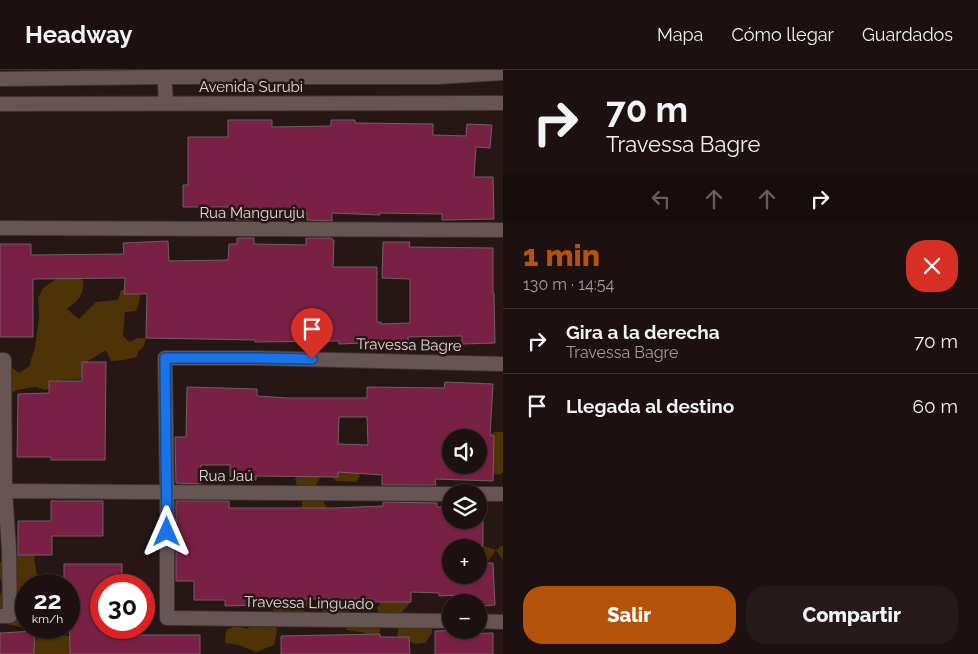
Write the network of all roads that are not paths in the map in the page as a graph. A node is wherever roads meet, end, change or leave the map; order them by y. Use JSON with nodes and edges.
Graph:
{"nodes":[{"id":1,"x":164,"y":73,"type":"edge"},
{"id":2,"x":503,"y":73,"type":"edge"},
{"id":3,"x":438,"y":74,"type":"edge"},
{"id":4,"x":0,"y":79,"type":"edge"},
{"id":5,"x":503,"y":103,"type":"edge"},
{"id":6,"x":0,"y":104,"type":"edge"},
{"id":7,"x":166,"y":104,"type":"junction"},
{"id":8,"x":0,"y":228,"type":"edge"},
{"id":9,"x":503,"y":230,"type":"edge"},
{"id":10,"x":2,"y":360,"type":"edge"},
{"id":11,"x":503,"y":364,"type":"edge"},
{"id":12,"x":2,"y":491,"type":"edge"},
{"id":13,"x":167,"y":492,"type":"junction"},
{"id":14,"x":442,"y":494,"type":"edge"},
{"id":15,"x":487,"y":494,"type":"edge"},
{"id":16,"x":503,"y":494,"type":"edge"},
{"id":17,"x":5,"y":616,"type":"edge"},
{"id":18,"x":442,"y":621,"type":"edge"},
{"id":19,"x":487,"y":621,"type":"edge"},
{"id":20,"x":503,"y":622,"type":"edge"}],
"edges":[{"from":1,"to":3,"type":"street","name":"Avenida Surubi"},
{"from":1,"to":4,"type":"street","name":"Avenida Surubi"},
{"from":1,"to":7,"type":"street"},
{"from":2,"to":3,"type":"street","name":"Avenida Surubi"},
{"from":5,"to":7,"type":"street","name":"Avenida Surubi"},
{"from":6,"to":7,"type":"street","name":"Avenida Surubi"},
{"from":8,"to":9,"type":"street","name":"Rua Manguruju"},
{"from":10,"to":12,"type":"street"},
{"from":11,"to":13,"type":"street","name":"Travessa Bagre"},
{"from":12,"to":13,"type":"street","name":"Rua Jaú"},
{"from":12,"to":17,"type":"street"},
{"from":13,"to":14,"type":"street","name":"Rua Jaú"},
{"from":13,"to":18,"type":"street","name":"Travessa Linguado"},
{"from":15,"to":16,"type":"street"},
{"from":19,"to":20,"type":"street"}]}
